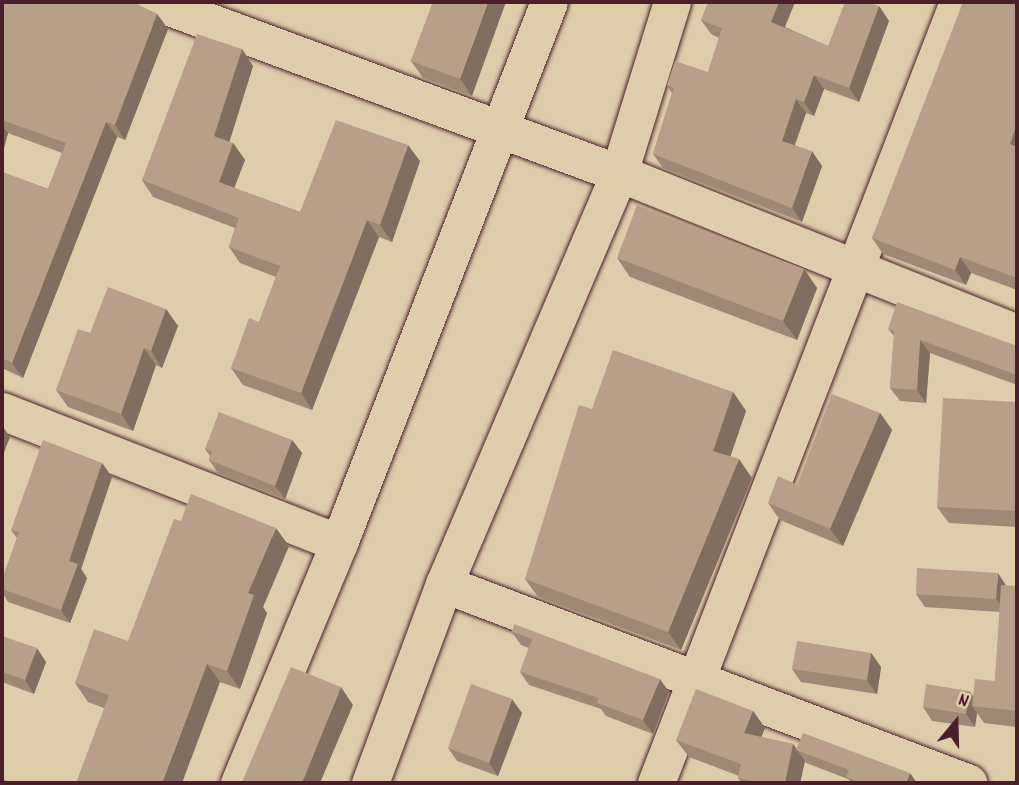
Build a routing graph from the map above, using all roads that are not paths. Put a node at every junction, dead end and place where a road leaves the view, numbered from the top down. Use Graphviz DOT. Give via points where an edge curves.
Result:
graph roads {
  1 [pos="156,2"];
  2 [pos="550,2"];
  3 [pos="672,2"];
  4 [pos="958,2"];
  5 [pos="498,127"];
  6 [pos="620,173"];
  7 [pos="857,272"];
  8 [pos="1017,333"];
  9 [pos="2,411"];
  10 [pos="339,543"];
  11 [pos="444,584"];
  12 [pos="696,679"];
  13 [pos="239,783"];
  14 [pos="370,783"];
  15 [pos="656,783"];
  16 [pos="970,783"];
  1 -- 5 [label="street"];
  2 -- 5 [label="street"];
  3 -- 6 [label="street"];
  4 -- 7 [label="street"];
  5 -- 6 [label="street"];
  5 -- 10 [label="street"];
  6 -- 7 [label="street"];
  6 -- 11 [label="street"];
  7 -- 8 [label="street"];
  7 -- 12 [label="street"];
  9 -- 10 [label="street"];
  10 -- 13 [label="street"];
  11 -- 12 [label="street"];
  11 -- 14 [label="street"];
  12 -- 15 [label="street"];
  12 -- 16 [label="street"];
}
